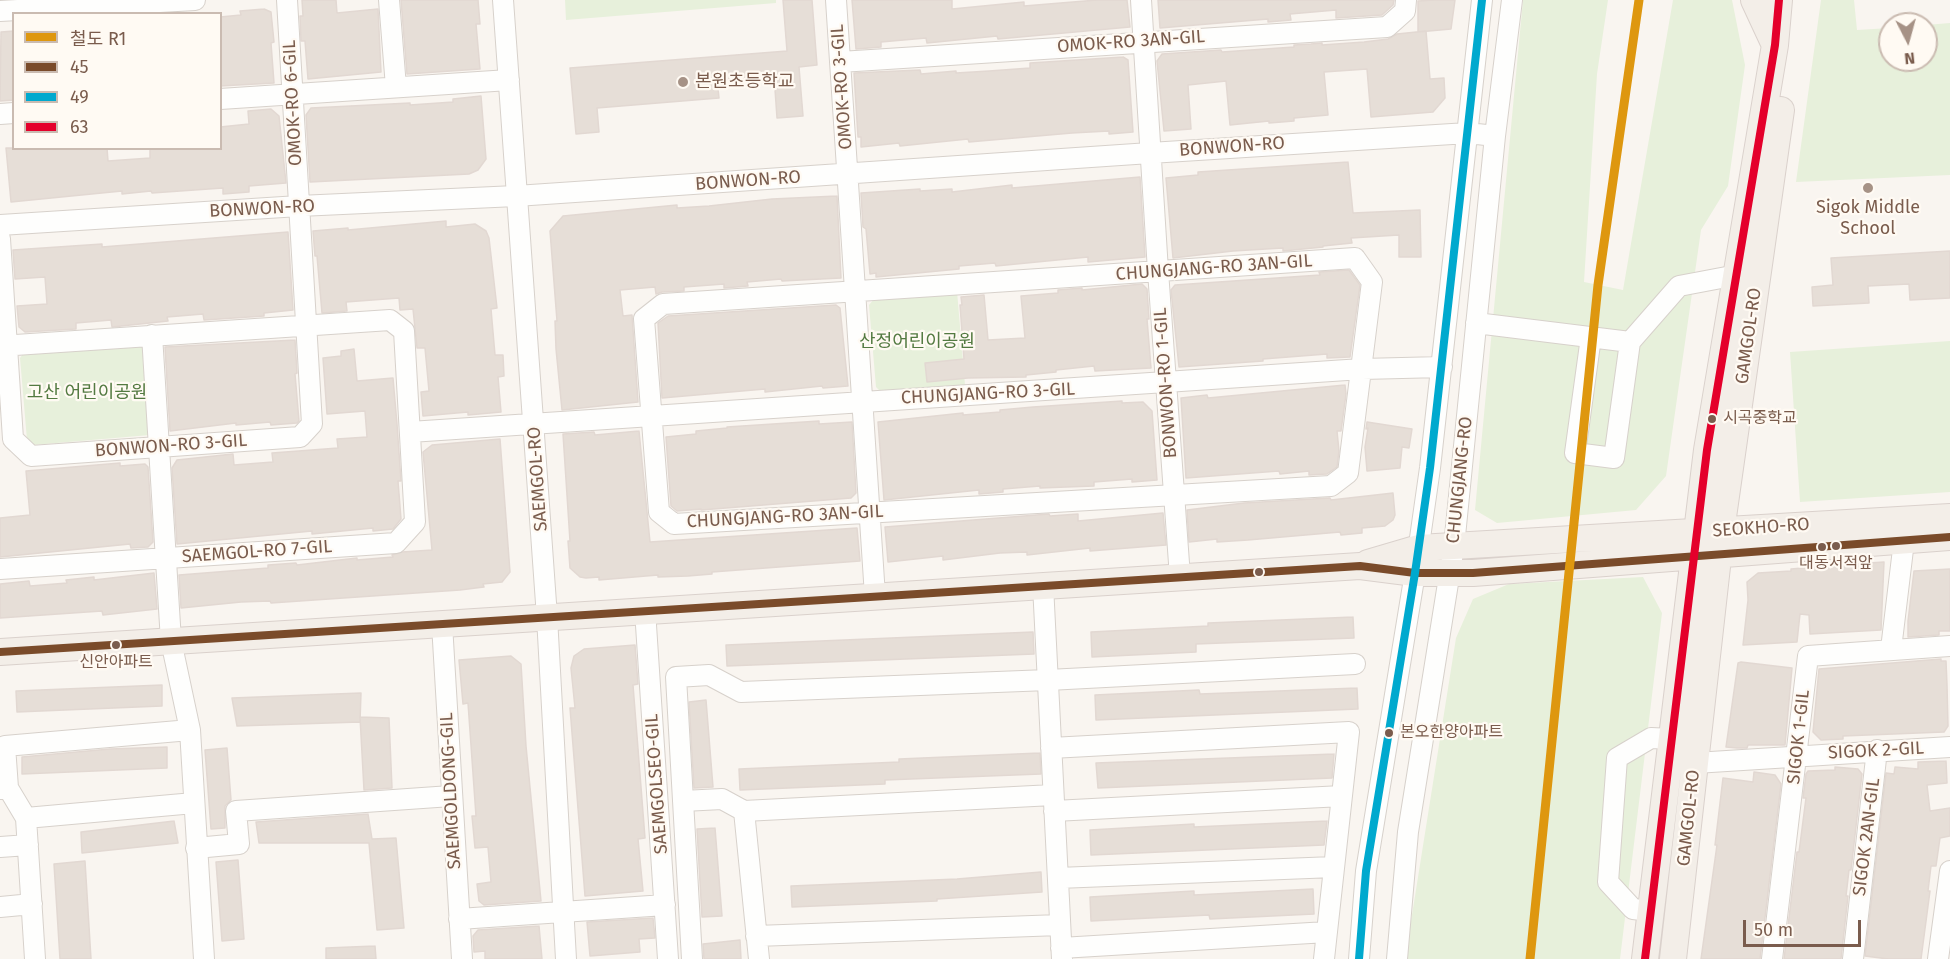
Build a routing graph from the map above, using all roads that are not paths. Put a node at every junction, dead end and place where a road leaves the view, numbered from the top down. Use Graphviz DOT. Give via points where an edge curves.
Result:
graph roads {
  1 [pos="195,0"];
  2 [pos="287,0"];
  3 [pos="389,0"];
  4 [pos="503,0"];
  5 [pos="836,0"];
  6 [pos="1141,0"];
  7 [pos="1406,0"];
  8 [pos="1482,0"];
  9 [pos="1512,0"];
  10 [pos="1754,0"];
  11 [pos="1779,0"];
  12 [pos="1795,0"];
  13 [pos="79,7"];
  14 [pos="0,11"];
  15 [pos="1144,41"];
  16 [pos="1775,45"];
  17 [pos="840,62"];
  18 [pos="509,80"];
  19 [pos="396,87"];
  20 [pos="292,94"];
  21 [pos="222,99"];
  22 [pos="1468,133"];
  23 [pos="1495,136"];
  24 [pos="1150,153"];
  25 [pos="848,174"];
  26 [pos="516,196"];
  27 [pos="299,206"];
  28 [pos="0,225"];
  29 [pos="0,239"];
  30 [pos="1158,271"];
  31 [pos="1737,275"];
  32 [pos="855,291"];
  33 [pos="1476,323"];
  34 [pos="306,325"];
  35 [pos="152,334"];
  36 [pos="1590,337"];
  37 [pos="1630,342"];
  38 [pos="4,346"];
  39 [pos="1442,367"];
  40 [pos="1362,369"];
  41 [pos="1166,383"];
  42 [pos="863,401"];
  43 [pos="652,417"];
  44 [pos="534,424"];
  45 [pos="410,432"];
  46 [pos="158,448"];
  47 [pos="1174,495"];
  48 [pos="871,512"];
  49 [pos="1950,517"];
  50 [pos="1950,537"];
  51 [pos="1904,541"];
  52 [pos="1708,543"];
  53 [pos="1466,545"];
  54 [pos="1662,547"];
  55 [pos="165,558"];
  56 [pos="1417,560"];
  57 [pos="0,570"];
  58 [pos="1461,573"];
  59 [pos="1180,577"];
  60 [pos="1043,585"];
  61 [pos="875,596"];
  62 [pos="645,610"];
  63 [pos="547,617"];
  64 [pos="442,624"];
  65 [pos="171,641"];
  66 [pos="1950,646"];
  67 [pos="1891,649"];
  68 [pos="0,652"];
  69 [pos="1355,664"];
  70 [pos="1048,680"];
  71 [pos="190,730"];
  72 [pos="1672,739"];
  73 [pos="1950,747"];
  74 [pos="1051,748"];
  75 [pos="1877,750"];
  76 [pos="1797,756"];
  77 [pos="1695,763"];
  78 [pos="4,789"];
  79 [pos="451,796"];
  80 [pos="1342,796"];
  81 [pos="683,801"];
  82 [pos="194,803"];
  83 [pos="1054,803"];
  84 [pos="744,811"];
  85 [pos="26,818"];
  86 [pos="28,845"];
  87 [pos="0,847"];
  88 [pos="196,848"];
  89 [pos="1334,867"];
  90 [pos="1950,871"];
  91 [pos="1058,878"];
  92 [pos="32,904"];
  93 [pos="665,905"];
  94 [pos="0,907"];
  95 [pos="563,911"];
  96 [pos="1651,911"];
  97 [pos="459,920"];
  98 [pos="1060,925"];
  99 [pos="1327,932"];
  100 [pos="756,936"];
  101 [pos="1061,953"];
  102 [pos="35,959"];
  103 [pos="204,959"];
  104 [pos="462,959"];
  105 [pos="566,959"];
  106 [pos="668,959"];
  107 [pos="692,959"];
  108 [pos="759,959"];
  109 [pos="1324,959"];
  110 [pos="1359,959"];
  111 [pos="1397,959"];
  112 [pos="1645,959"];
  113 [pos="1673,959"];
  114 [pos="1772,959"];
  115 [pos="1853,959"];
  116 [pos="1938,959"];
  1 -- 13 [label="street"];
  2 -- 20 [label="street, OMOK-RO 6-GIL"];
  3 -- 19 [label="street"];
  4 -- 18 [label="street, SAEMGOL-RO"];
  5 -- 17 [label="street, OMOK-RO 3-GIL"];
  6 -- 15 [label="street, BONWON-RO 1-GIL"];
  7 -- 15 [label="street, OMOK-RO 3AN-GIL" via="1405,11 1387,27"];
  8 -- 22 [label="street, CHUNGJANG-RO"];
  9 -- 23 [label="street, CHUNGJANG-RO"];
  10 -- 16 [label="main road"];
  11 -- 16 [label="main road, GAMGOL-RO"];
  12 -- 52 [label="main road, GAMGOL-RO" via="1774,166"];
  13 -- 14 [label="street"];
  15 -- 17 [label="street, OMOK-RO 3AN-GIL"];
  15 -- 24 [label="street, BONWON-RO 1-GIL"];
  16 -- 31 [label="main road, GAMGOL-RO"];
  17 -- 25 [label="street, OMOK-RO 3-GIL"];
  18 -- 19 [label="street"];
  18 -- 26 [label="street, SAEMGOL-RO"];
  19 -- 20 [label="street"];
  20 -- 21 [label="street"];
  20 -- 27 [label="street, OMOK-RO 6-GIL"];
  22 -- 23 [label="street, BONWON-RO"];
  22 -- 24 [label="street, BONWON-RO"];
  22 -- 39 [label="street, CHUNGJANG-RO"];
  23 -- 33 [label="street, CHUNGJANG-RO"];
  24 -- 25 [label="street, BONWON-RO"];
  24 -- 30 [label="street, BONWON-RO 1-GIL"];
  25 -- 26 [label="street, BONWON-RO"];
  25 -- 32 [label="street, OMOK-RO 3-GIL"];
  26 -- 27 [label="street, BONWON-RO"];
  26 -- 44 [label="street, SAEMGOL-RO"];
  27 -- 28 [label="street, BONWON-RO"];
  27 -- 34 [label="street, BONWON-RO 3-GIL"];
  29 -- 38 [label="street, BONWON-RO 3-GIL"];
  30 -- 32 [label="street, CHUNGJANG-RO 3AN-GIL"];
  30 -- 40 [label="street, CHUNGJANG-RO 3AN-GIL" via="1355,258 1372,282"];
  30 -- 41 [label="street, BONWON-RO 1-GIL"];
  31 -- 37 [label="street" via="1679,286"];
  31 -- 52 [label="main road, GAMGOL-RO" via="1707,450"];
  32 -- 42 [label="street, OMOK-RO 3-GIL"];
  32 -- 43 [label="street, CHUNGJANG-RO 3AN-GIL" via="663,303 645,319"];
  33 -- 36 [label="street"];
  33 -- 53 [label="street, CHUNGJANG-RO"];
  34 -- 35 [label="street, SAEMGOL-RO 7-GIL"];
  34 -- 45 [label="street, SAEMGOL-RO 7-GIL" via="390,320 404,331"];
  34 -- 46 [label="street, BONWON-RO 3-GIL" via="312,424 300,437"];
  35 -- 38 [label="street, SAEMGOL-RO 7-GIL"];
  35 -- 46 [label="street"];
  36 -- 37 [label="street"];
  36 -- 37 [label="street" via="1575,453 1605,457 1614,458"];
  38 -- 46 [label="street, BONWON-RO 3-GIL" via="14,439 31,456"];
  39 -- 40 [label="street, CHUNGJANG-RO 3-GIL"];
  39 -- 56 [label="street, CHUNGJANG-RO"];
  40 -- 41 [label="street, CHUNGJANG-RO 3-GIL"];
  40 -- 47 [label="street, CHUNGJANG-RO 3AN-GIL" via="1348,473 1331,486"];
  41 -- 42 [label="street, CHUNGJANG-RO 3-GIL"];
  41 -- 47 [label="street, BONWON-RO 1-GIL"];
  42 -- 43 [label="street, CHUNGJANG-RO 3-GIL"];
  42 -- 48 [label="street, OMOK-RO 3-GIL"];
  43 -- 44 [label="street, CHUNGJANG-RO 3-GIL"];
  43 -- 48 [label="street, CHUNGJANG-RO 3AN-GIL" via="659,512 675,524"];
  44 -- 45 [label="street"];
  44 -- 63 [label="street, SAEMGOL-RO"];
  45 -- 55 [label="street, SAEMGOL-RO 7-GIL" via="415,522 396,543"];
  46 -- 55 [label="street"];
  47 -- 48 [label="street, CHUNGJANG-RO 3AN-GIL"];
  47 -- 59 [label="street, BONWON-RO 1-GIL"];
  48 -- 61 [label="street, OMOK-RO 3-GIL"];
  49 -- 52 [label="main road, SEOKHO-RO"];
  50 -- 51 [label="main road, SEOKHO-RO"];
  51 -- 52 [label="main road, SEOKHO-RO"];
  51 -- 67 [label="street"];
  52 -- 54 [label="main road, SEOKHO-RO"];
  52 -- 72 [label="main road, GAMGOL-RO"];
  52 -- 77 [label="main road, GAMGOL-RO"];
  53 -- 54 [label="main road, SEOKHO-RO"];
  53 -- 56 [label="main road, SEOKHO-RO"];
  53 -- 58 [label="street, CHUNGJANG-RO"];
  54 -- 58 [label="main road, SEOKHO-RO"];
  55 -- 57 [label="street, SAEMGOL-RO 7-GIL"];
  55 -- 65 [label="street"];
  56 -- 58 [label="main road, SEOKHO-RO"];
  56 -- 59 [label="main road, SEOKHO-RO"];
  56 -- 110 [label="street, CHUNGJANG-RO" via="1366,871"];
  58 -- 111 [label="street, CHUNGJANG-RO" via="1408,832"];
  59 -- 60 [label="main road, SEOKHO-RO"];
  60 -- 61 [label="main road, SEOKHO-RO"];
  60 -- 70 [label="street"];
  61 -- 62 [label="main road, SEOKHO-RO"];
  62 -- 63 [label="main road, SEOKHO-RO"];
  62 -- 93 [label="street, SAEMGOLSEO-GIL"];
  63 -- 64 [label="main road, SEOKHO-RO"];
  63 -- 95 [label="street, SAEMGOL-RO"];
  64 -- 65 [label="main road, SEOKHO-RO"];
  64 -- 79 [label="street, SAEMGOLDONG-GIL"];
  65 -- 68 [label="main road, SEOKHO-RO"];
  65 -- 71 [label="street"];
  66 -- 67 [label="street, SIGOK 1-GIL"];
  67 -- 76 [label="street, SIGOK 1-GIL" via="1808,656"];
  69 -- 70 [label="street"];
  70 -- 74 [label="street"];
  70 -- 81 [label="street" via="741,692 709,675 676,677"];
  71 -- 78 [label="street" via="5,746"];
  71 -- 82 [label="street"];
  72 -- 96 [label="main road, GAMGOL-RO"];
  72 -- 96 [label="street" via="1651,738 1617,759 1608,882 1633,909"];
  73 -- 75 [label="street, SIGOK 2-GIL"];
  74 -- 80 [label="street" via="1349,732"];
  74 -- 83 [label="street"];
  75 -- 76 [label="street, SIGOK 2-GIL"];
  75 -- 115 [label="street, SIGOK 2AN-GIL"];
  76 -- 77 [label="street, SIGOK 2-GIL"];
  76 -- 114 [label="street, SIGOK 1-GIL"];
  77 -- 113 [label="main road, GAMGOL-RO"];
  78 -- 85 [label="street"];
  79 -- 88 [label="street" via="236,811 238,844"];
  79 -- 97 [label="street, SAEMGOLDONG-GIL"];
  80 -- 83 [label="street"];
  80 -- 89 [label="street"];
  81 -- 84 [label="street" via="722,799"];
  81 -- 107 [label="street"];
  82 -- 85 [label="street"];
  82 -- 88 [label="street"];
  83 -- 84 [label="street"];
  83 -- 91 [label="street"];
  84 -- 100 [label="street"];
  85 -- 86 [label="street"];
  86 -- 87 [label="street"];
  86 -- 92 [label="street"];
  88 -- 103 [label="street"];
  89 -- 91 [label="street"];
  89 -- 99 [label="street"];
  90 -- 116 [label="street"];
  91 -- 98 [label="street"];
  92 -- 94 [label="street"];
  92 -- 102 [label="street"];
  93 -- 95 [label="street"];
  93 -- 106 [label="street, SAEMGOLSEO-GIL"];
  95 -- 97 [label="street"];
  95 -- 105 [label="street, SAEMGOL-RO"];
  96 -- 112 [label="main road, GAMGOL-RO"];
  97 -- 104 [label="street, SAEMGOLDONG-GIL"];
  98 -- 100 [label="street"];
  98 -- 101 [label="street"];
  99 -- 101 [label="street"];
  99 -- 109 [label="street"];
  100 -- 108 [label="street"];
}
